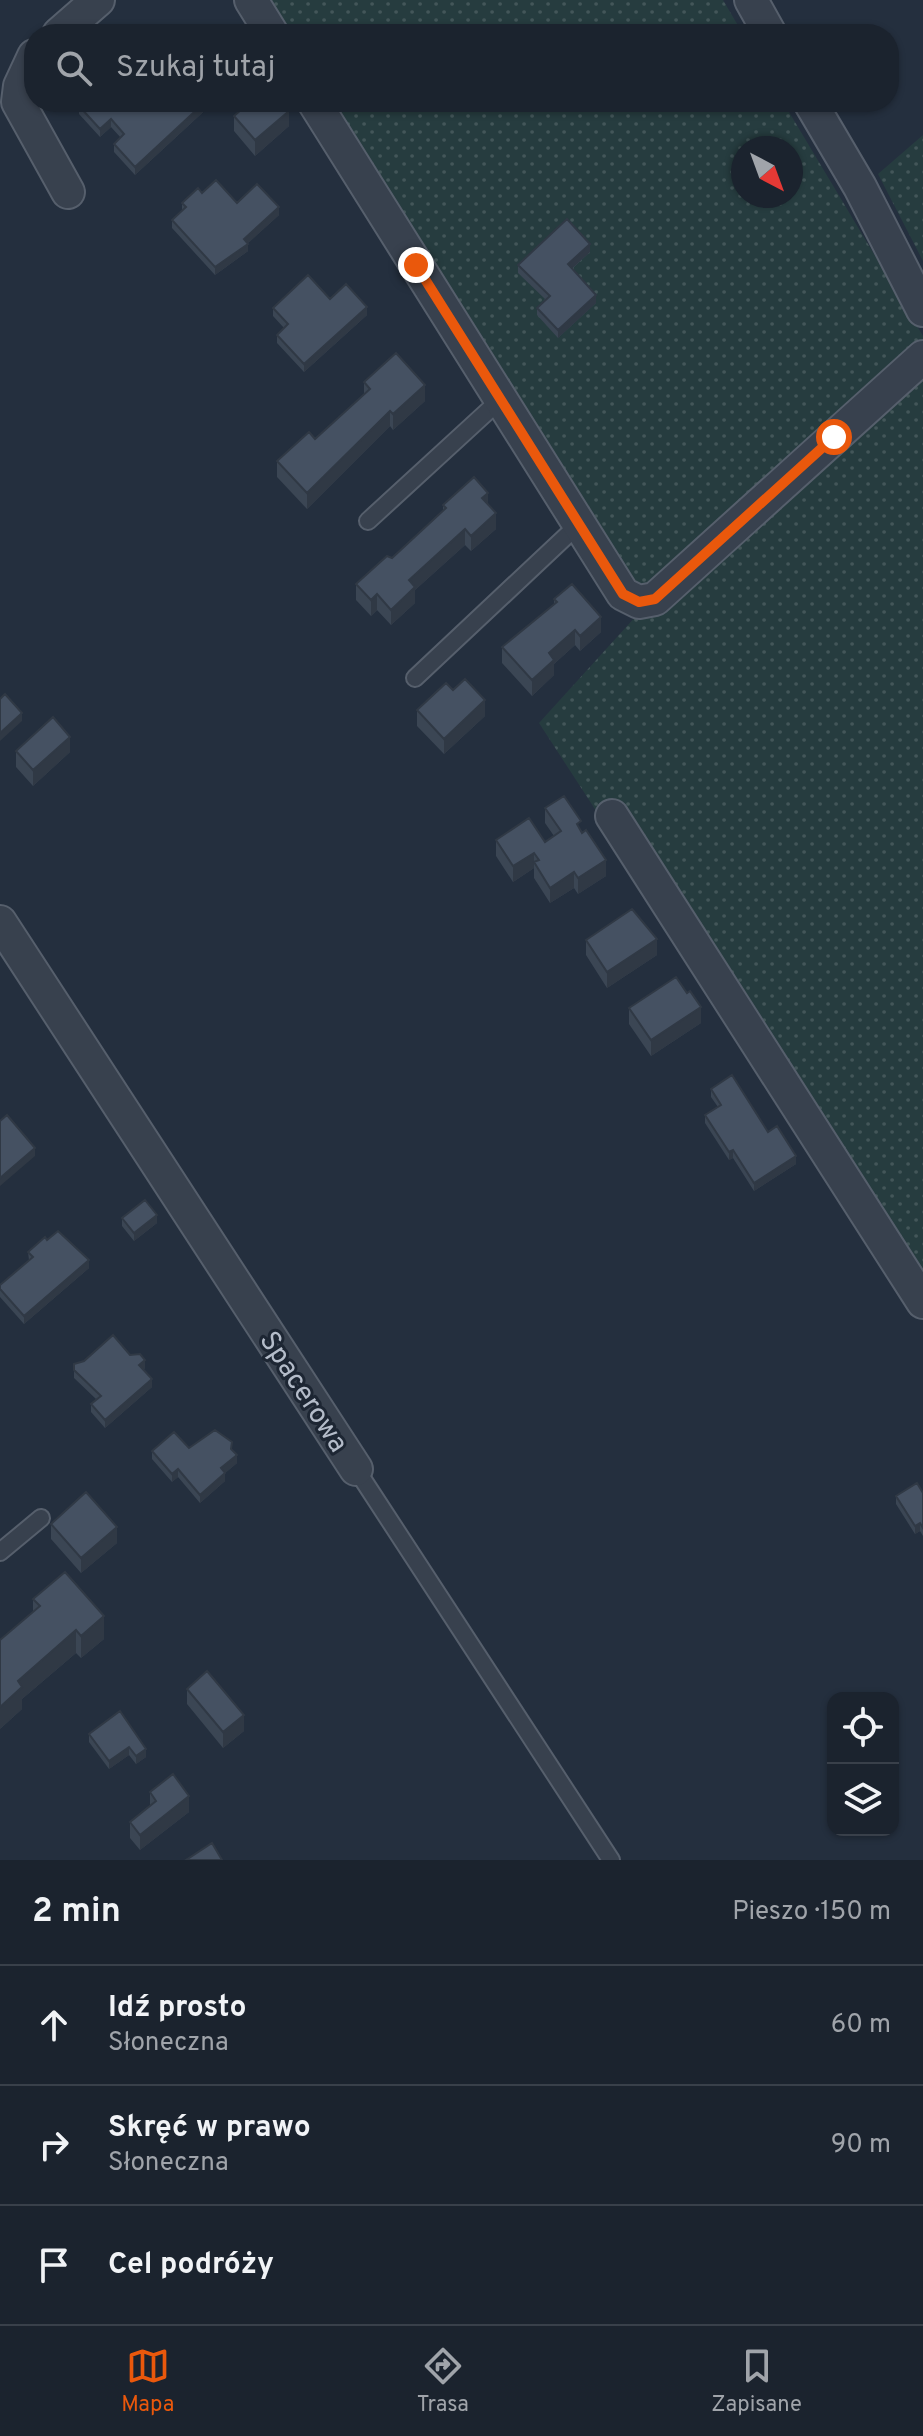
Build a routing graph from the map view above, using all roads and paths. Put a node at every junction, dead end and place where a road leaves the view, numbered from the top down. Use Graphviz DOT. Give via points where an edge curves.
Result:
graph roads {
  1 [pos="98,0"];
  2 [pos="251,0"];
  3 [pos="751,0"];
  4 [pos="70,24"];
  5 [pos="266,24"];
  6 [pos="764,24"];
  7 [pos="24,77"];
  8 [pos="320,112"];
  9 [pos="816,112"];
  10 [pos="68,192"];
  11 [pos="923,310"];
  12 [pos="923,357"];
  13 [pos="501,399"];
  14 [pos="368,521"];
  15 [pos="579,524"];
  16 [pos="415,678"];
  17 [pos="612,816"];
  18 [pos="0,922"];
  19 [pos="923,1302"];
  20 [pos="356,1469"];
  21 [pos="41,1518"];
  22 [pos="0,1552"];
  23 [pos="611,1860"];
  1 -- 4 [label="street"];
  2 -- 5 [label="street"];
  3 -- 6 [label="street"];
  7 -- 10 [label="street" via="18,102"];
  8 -- 13 [label="street"];
  9 -- 11 [label="street"];
  12 -- 15 [label="street" via="655,599 639,602 623,594"];
  13 -- 14 [label="lane"];
  13 -- 15 [label="street"];
  15 -- 16 [label="lane"];
  17 -- 19 [label="street"];
  18 -- 20 [label="street, Spacerowa"];
  20 -- 23 [label="lane, Spacerowa"];
  21 -- 22 [label="lane"];
}
